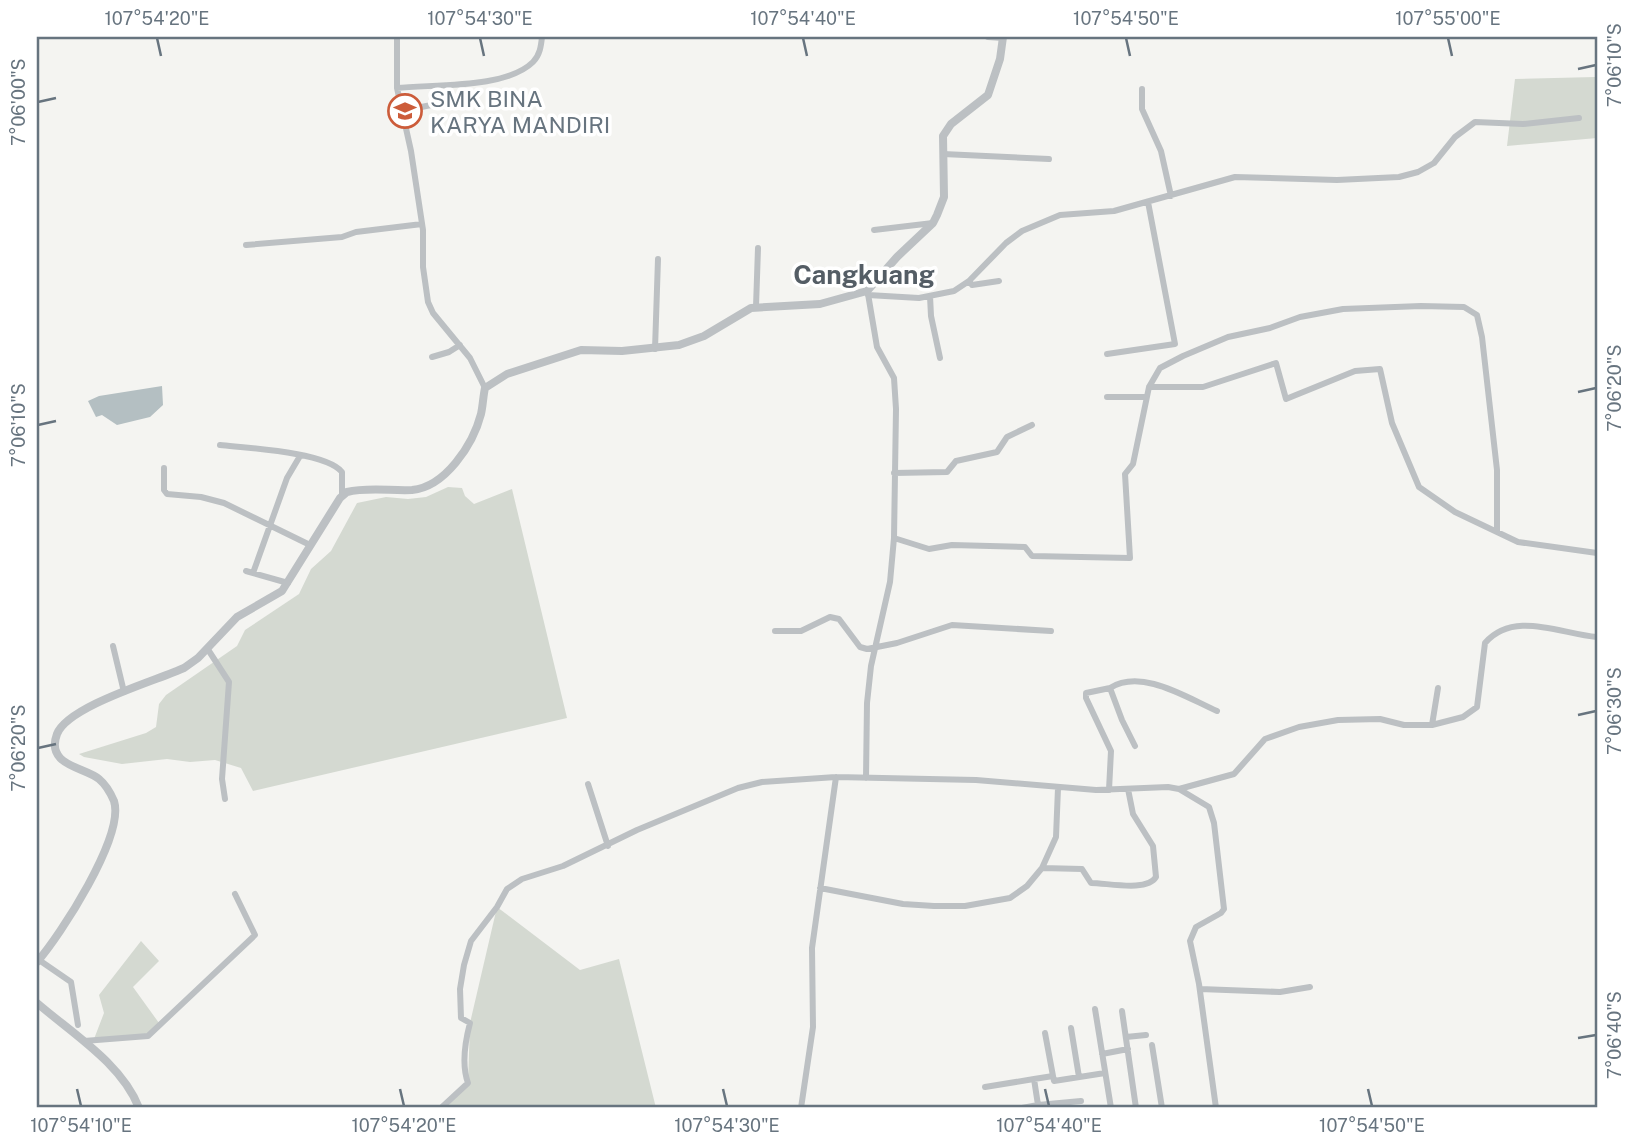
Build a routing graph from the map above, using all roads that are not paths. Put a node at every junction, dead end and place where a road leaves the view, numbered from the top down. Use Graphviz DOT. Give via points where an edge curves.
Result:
graph roads {
  1 [pos="397,37"];
  2 [pos="542,37"];
  3 [pos="988,37"];
  4 [pos="1003,37"];
  5 [pos="397,88"];
  6 [pos="1142,89"];
  7 [pos="470,97"];
  8 [pos="402,111"];
  9 [pos="1579,118"];
  10 [pos="943,154"];
  11 [pos="1049,159"];
  12 [pos="1171,196"];
  13 [pos="1148,202"];
  14 [pos="933,223"];
  15 [pos="422,224"];
  16 [pos="874,230"];
  17 [pos="246,245"];
  18 [pos="758,248"];
  19 [pos="658,259"];
  20 [pos="969,281"];
  21 [pos="999,281"];
  22 [pos="868,293"];
  23 [pos="930,296"];
  24 [pos="756,307"];
  25 [pos="460,345"];
  26 [pos="655,349"];
  27 [pos="1107,354"];
  28 [pos="432,357"];
  29 [pos="940,358"];
  30 [pos="1149,387"];
  31 [pos="485,388"];
  32 [pos="1107,397"];
  33 [pos="1146,397"];
  34 [pos="1032,425"];
  35 [pos="220,445"];
  36 [pos="300,456"];
  37 [pos="164,468"];
  38 [pos="894,473"];
  39 [pos="342,495"];
  40 [pos="270,527"];
  41 [pos="1497,531"];
  42 [pos="894,538"];
  43 [pos="310,545"];
  44 [pos="1597,553"];
  45 [pos="288,583"];
  46 [pos="775,631"];
  47 [pos="1051,631"];
  48 [pos="1597,637"];
  49 [pos="113,646"];
  50 [pos="207,648"];
  51 [pos="877,648"];
  52 [pos="1110,688"];
  53 [pos="1438,688"];
  54 [pos="124,692"];
  55 [pos="1217,711"];
  56 [pos="1432,725"];
  57 [pos="1135,746"];
  58 [pos="836,778"];
  59 [pos="866,778"];
  60 [pos="588,784"];
  61 [pos="1058,788"];
  62 [pos="1128,789"];
  63 [pos="1179,789"];
  64 [pos="1109,790"];
  65 [pos="225,799"];
  66 [pos="608,846"];
  67 [pos="1042,868"];
  68 [pos="820,888"];
  69 [pos="236,894"];
  70 [pos="38,961"];
  71 [pos="1310,987"];
  72 [pos="1200,989"];
  73 [pos="37,1003"];
  74 [pos="1095,1009"];
  75 [pos="1122,1011"];
  76 [pos="78,1024"];
  77 [pos="1071,1028"];
  78 [pos="1045,1033"];
  79 [pos="1146,1035"];
  80 [pos="1126,1037"];
  81 [pos="82,1041"];
  82 [pos="1152,1045"];
  83 [pos="1128,1049"];
  84 [pos="1102,1054"];
  85 [pos="1105,1073"];
  86 [pos="1053,1076"];
  87 [pos="1079,1077"];
  88 [pos="1034,1079"];
  89 [pos="985,1087"];
  90 [pos="1081,1101"];
  91 [pos="1038,1105"];
  92 [pos="139,1108"];
  93 [pos="440,1108"];
  94 [pos="801,1108"];
  95 [pos="1022,1108"];
  96 [pos="1111,1108"];
  97 [pos="1136,1108"];
  98 [pos="1162,1108"];
  99 [pos="1215,1108"];
  1 -- 5 [label="street"];
  2 -- 5 [label="street" via="534,61 503,77"];
  3 -- 4 [label="street"];
  4 -- 10 [label="street" via="988,95 946,130"];
  5 -- 8 [label="street"];
  6 -- 12 [label="street" via="1142,110 1161,151"];
  7 -- 8 [label="street"];
  8 -- 15 [label="street"];
  9 -- 12 [label="street" via="1523,124 1475,122 1455,137 1434,163 1399,177 1235,177"];
  10 -- 11 [label="street"];
  10 -- 14 [label="street" via="944,197"];
  12 -- 13 [label="street"];
  13 -- 20 [label="street" via="1114,211 1060,215 1022,231"];
  13 -- 27 [label="street" via="1175,344"];
  14 -- 16 [label="street"];
  14 -- 22 [label="street"];
  15 -- 17 [label="street"];
  15 -- 25 [label="street" via="429,307"];
  18 -- 24 [label="street"];
  19 -- 26 [label="street"];
  20 -- 21 [label="street" via="972,285"];
  20 -- 23 [label="street" via="954,291"];
  22 -- 23 [label="street" via="918,299"];
  22 -- 24 [label="street" via="820,304"];
  22 -- 38 [label="street" via="878,349 894,378"];
  23 -- 29 [label="street"];
  24 -- 26 [label="street" via="704,336"];
  25 -- 28 [label="street"];
  25 -- 31 [label="street"];
  26 -- 31 [label="street" via="581,350 507,374"];
  30 -- 33 [label="street"];
  30 -- 41 [label="street" via="1203,387 1276,363 1286,399 1355,371 1380,369 1392,423 1419,487 1455,512"];
  30 -- 41 [label="street" via="1160,368 1183,356 1228,337 1300,317 1343,309 1464,307 1477,315 1482,337 1498,490"];
  31 -- 39 [label="street" via="474,434 435,484"];
  32 -- 33 [label="street"];
  33 -- 42 [label="street" via="1133,464 1124,479 1130,558 1032,555 1025,547 929,549"];
  34 -- 38 [label="street" via="1007,437 997,452 956,461 947,472"];
  35 -- 36 [label="street"];
  36 -- 39 [label="street" via="340,469"];
  36 -- 40 [label="street"];
  37 -- 40 [label="street" via="167,494 214,500"];
  38 -- 42 [label="street"];
  39 -- 43 [label="street"];
  40 -- 43 [label="street"];
  40 -- 45 [label="street" via="250,572"];
  41 -- 44 [label="street" via="1518,542"];
  42 -- 51 [label="street"];
  43 -- 45 [label="street"];
  45 -- 50 [label="street" via="236,617"];
  46 -- 51 [label="street" via="801,631 835,617 860,647"];
  47 -- 51 [label="street" via="953,625"];
  48 -- 56 [label="street" via="1519,625 1499,632 1483,650 1477,707 1463,717"];
  49 -- 54 [label="street"];
  50 -- 54 [label="street" via="184,668"];
  50 -- 65 [label="street" via="229,682 222,779"];
  51 -- 59 [label="street" via="867,703"];
  52 -- 55 [label="street" via="1123,681 1140,681"];
  52 -- 57 [label="street"];
  52 -- 64 [label="street" via="1085,695 1111,751"];
  53 -- 56 [label="street"];
  54 -- 70 [label="street" via="86,708 58,732 57,752 69,767 99,778 113,800 116,818 98,867"];
  56 -- 63 [label="street" via="1380,719 1299,727 1265,739 1234,774"];
  58 -- 59 [label="street"];
  58 -- 66 [label="street" via="762,782 738,788"];
  58 -- 68 [label="street"];
  59 -- 61 [label="street" via="976,780"];
  60 -- 66 [label="street"];
  61 -- 64 [label="street"];
  61 -- 67 [label="street" via="1056,837"];
  62 -- 63 [label="street"];
  62 -- 64 [label="street"];
  62 -- 67 [label="street" via="1133,814 1153,846 1155,881 1134,886 1091,883 1082,869"];
  63 -- 72 [label="street" via="1211,810 1224,906 1190,935"];
  66 -- 93 [label="street" via="507,889 471,942 460,989 461,1018 470,1023 465,1044 468,1083"];
  67 -- 68 [label="street" via="1010,898 965,905 904,904"];
  68 -- 94 [label="street" via="812,948 813,1027"];
  69 -- 81 [label="street" via="253,937 148,1036"];
  70 -- 76 [label="street" via="71,982"];
  71 -- 72 [label="street" via="1280,992"];
  72 -- 99 [label="street"];
  73 -- 81 [label="street"];
  74 -- 84 [label="street"];
  75 -- 80 [label="street"];
  77 -- 87 [label="street"];
  78 -- 86 [label="street"];
  79 -- 80 [label="street"];
  80 -- 83 [label="street"];
  81 -- 92 [label="street" via="123,1077"];
  82 -- 98 [label="street"];
  83 -- 84 [label="street"];
  83 -- 97 [label="street"];
  84 -- 85 [label="street"];
  85 -- 87 [label="street"];
  85 -- 96 [label="street"];
  86 -- 87 [label="street" via="1054,1082"];
  86 -- 88 [label="street"];
  88 -- 89 [label="street"];
  88 -- 91 [label="street"];
  90 -- 91 [label="street"];
  91 -- 95 [label="street"];
}
